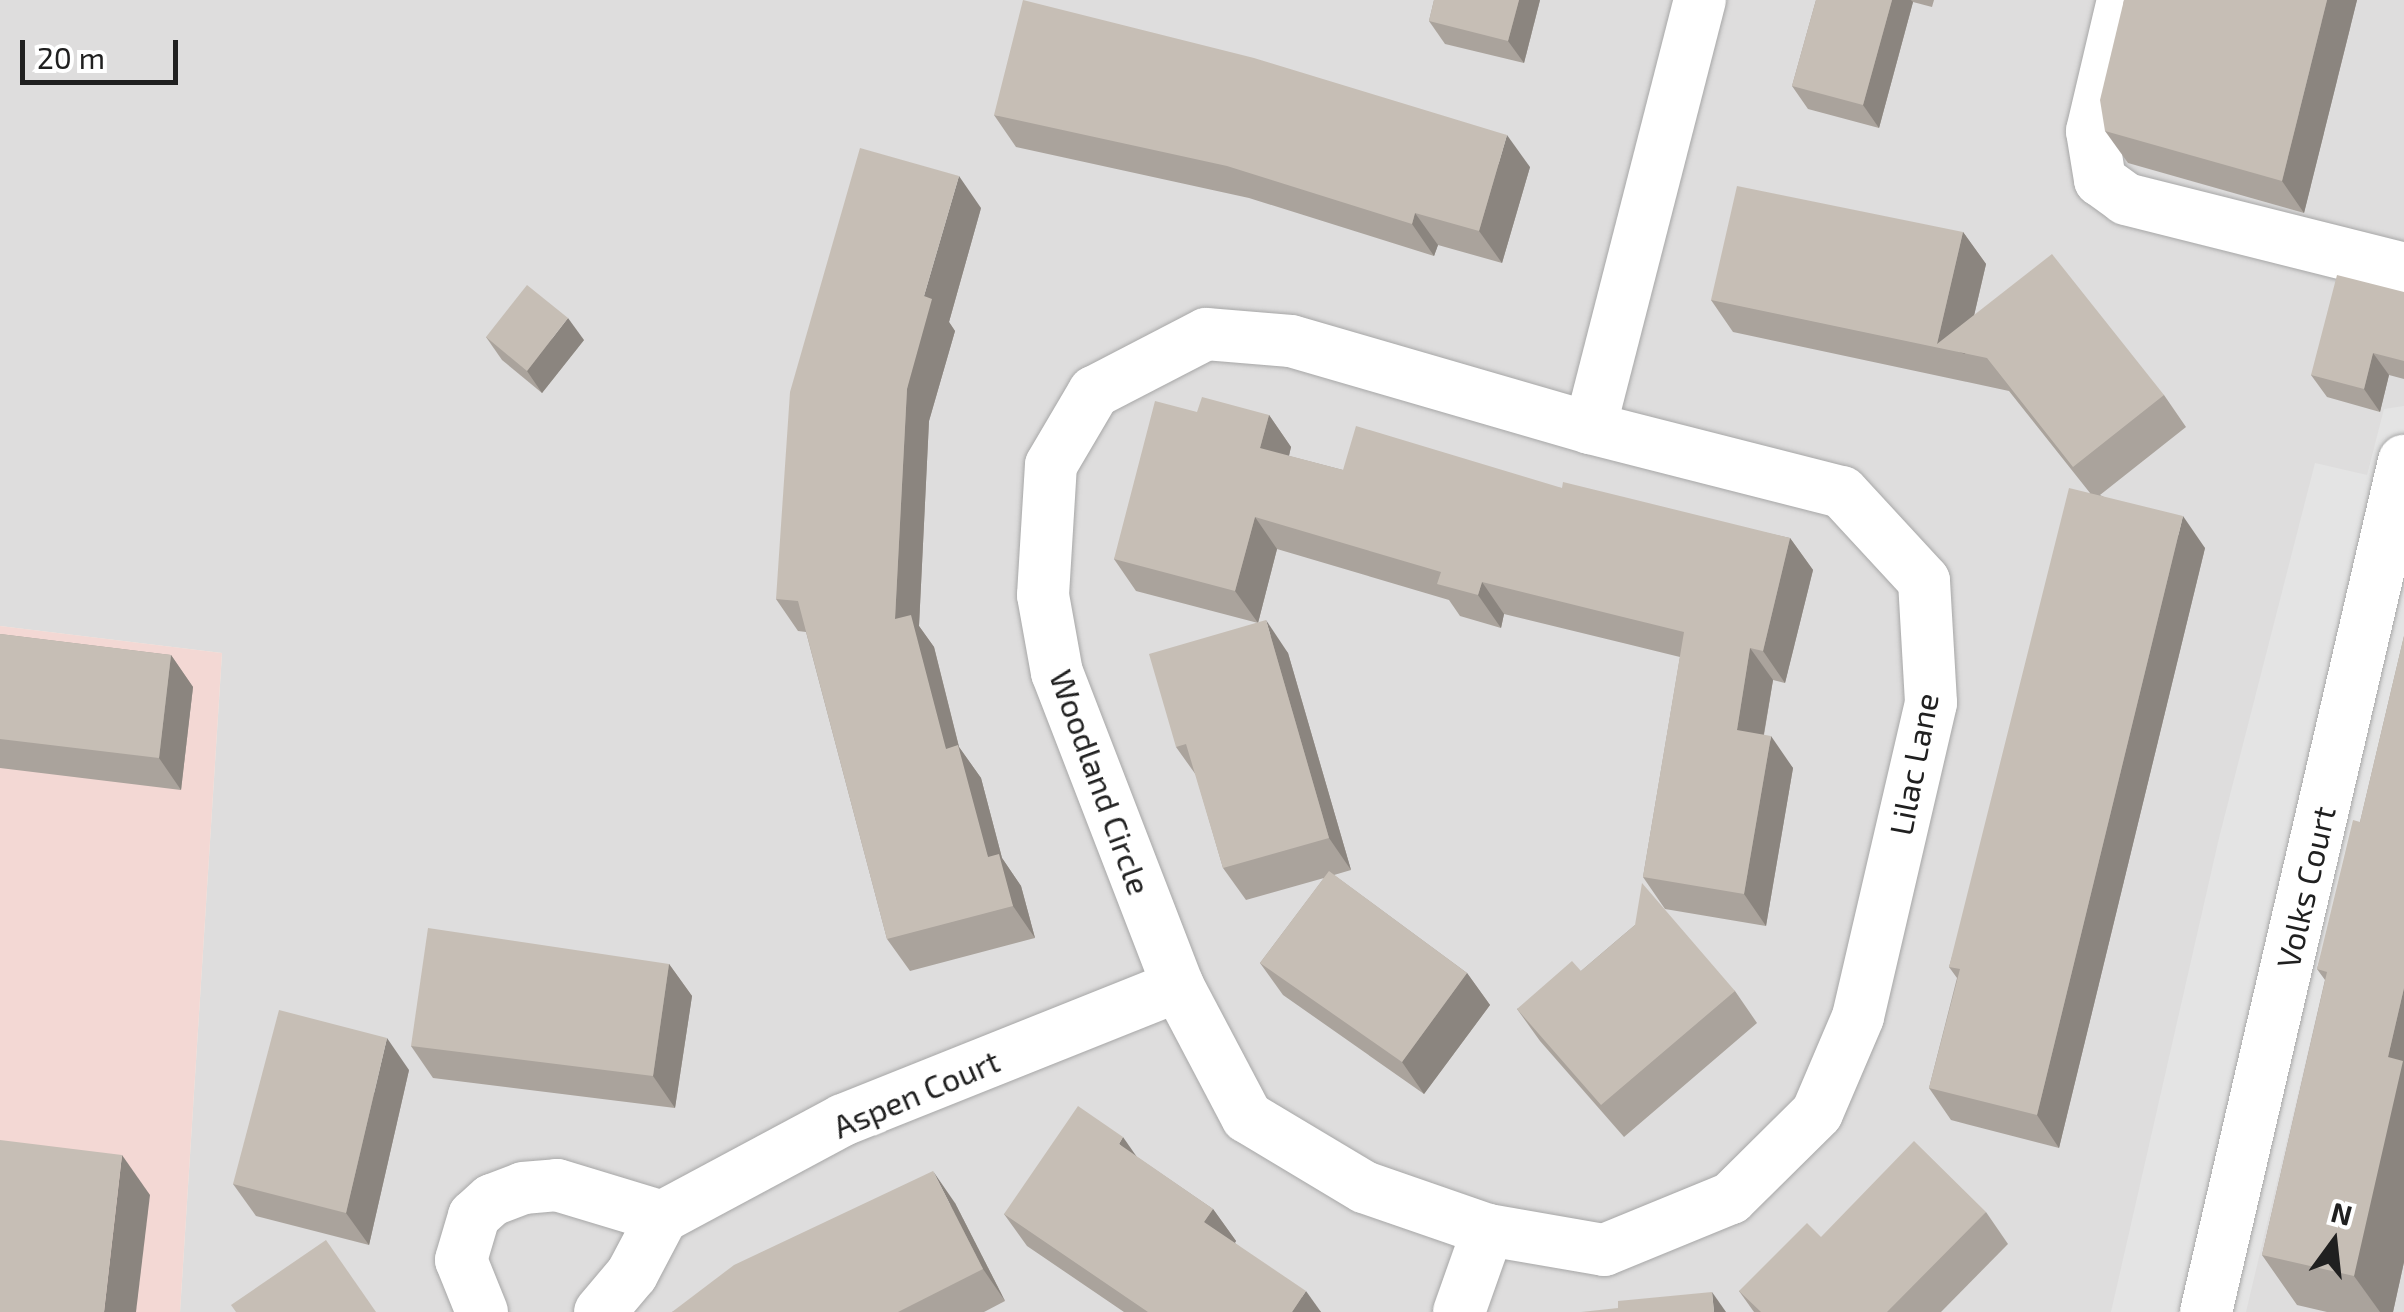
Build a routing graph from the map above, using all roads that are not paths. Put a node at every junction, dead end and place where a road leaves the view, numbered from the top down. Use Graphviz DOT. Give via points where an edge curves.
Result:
graph roads {
  1 [pos="1700,0"];
  2 [pos="2122,0"];
  3 [pos="2404,269"];
  4 [pos="1590,428"];
  5 [pos="2404,461"];
  6 [pos="1178,986"];
  7 [pos="662,1216"];
  8 [pos="1488,1230"];
  9 [pos="482,1312"];
  10 [pos="600,1312"];
  11 [pos="1459,1312"];
  12 [pos="2206,1312"];
  1 -- 4 [label="street"];
  2 -- 3 [label="street" via="2092,130 2100,180 2126,199"];
  4 -- 6 [label="street, Woodland Circle" via="1291,340 1206,334 1094,392 1051,465 1043,595 1057,673"];
  4 -- 8 [label="street, Lilac Lane" via="1842,492 1924,582 1931,703 1858,1017 1818,1114 1732,1198 1604,1250"];
  5 -- 12 [label="street, Volks Court"];
  6 -- 7 [label="street, Aspen Court" via="843,1120"];
  6 -- 8 [label="street, Woodland Circle" via="1246,1117 1364,1186"];
  7 -- 9 [label="street" via="557,1185 492,1200 469,1226 461,1260"];
  7 -- 10 [label="street" via="632,1274"];
  8 -- 11 [label="street"];
}
